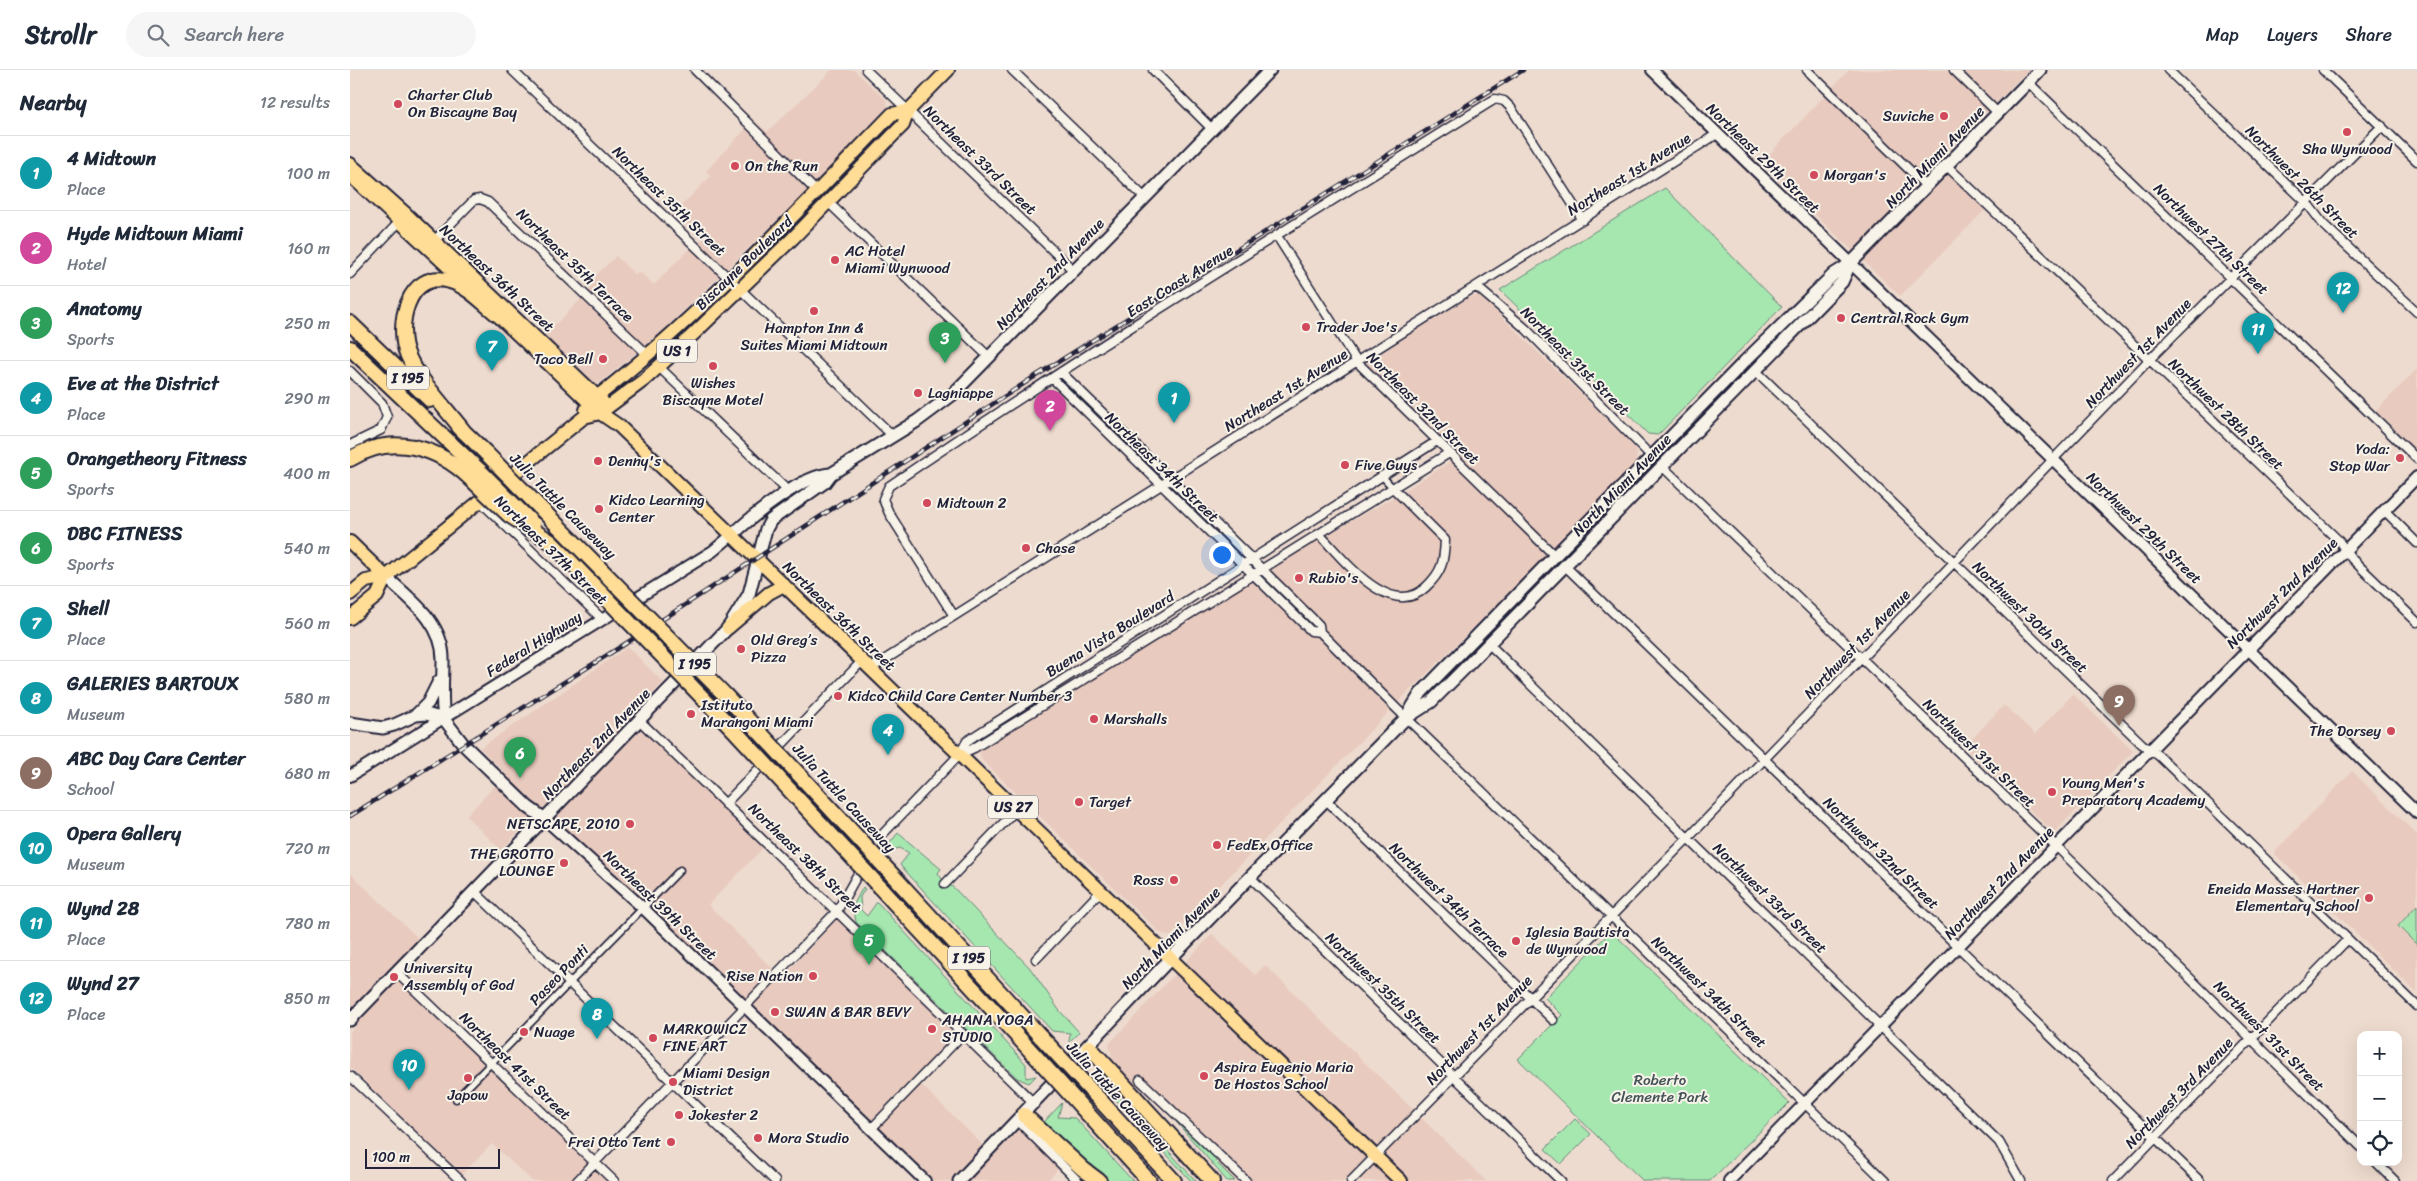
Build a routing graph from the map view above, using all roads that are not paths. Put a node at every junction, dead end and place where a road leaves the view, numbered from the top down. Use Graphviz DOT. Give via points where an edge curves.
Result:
graph roads {
  1 [pos="512,70"];
  2 [pos="695,70"];
  3 [pos="866,70"];
  4 [pos="948,70"];
  5 [pos="1012,70"];
  6 [pos="1153,70"];
  7 [pos="1270,70"];
  8 [pos="1807,70"];
  9 [pos="1954,70"];
  10 [pos="2040,70"];
  11 [pos="2168,70"];
  12 [pos="2322,70"];
  13 [pos="1652,71"];
  14 [pos="2028,82"];
  15 [pos="908,111"];
  16 [pos="1998,113"];
  17 [pos="2382,126"];
  18 [pos="1212,129"];
  19 [pos="1717,134"];
  20 [pos="2417,161"];
  21 [pos="350,164"];
  22 [pos="1947,166"];
  23 [pos="350,175"];
  24 [pos="1927,187"];
  25 [pos="817,192"];
  26 [pos="1145,198"];
  27 [pos="828,202"];
  28 [pos="2307,203"];
  29 [pos="403,218"];
  30 [pos="1583,220"];
  31 [pos="1277,236"];
  32 [pos="434,241"];
  33 [pos="1850,264"];
  34 [pos="1074,271"];
  35 [pos="350,274"];
  36 [pos="2231,277"];
  37 [pos="729,278"];
  38 [pos="1477,286"];
  39 [pos="740,289"];
  40 [pos="2417,312"];
  41 [pos="497,314"];
  42 [pos="350,323"];
  43 [pos="350,348"];
  44 [pos="648,355"];
  45 [pos="990,358"];
  46 [pos="2149,360"];
  47 [pos="1357,362"];
  48 [pos="659,367"];
  49 [pos="1755,370"];
  50 [pos="350,371"];
  51 [pos="1061,372"];
  52 [pos="1052,378"];
  53 [pos="1722,385"];
  54 [pos="593,400"];
  55 [pos="604,410"];
  56 [pos="584,417"];
  57 [pos="465,433"];
  58 [pos="893,436"];
  59 [pos="1437,441"];
  60 [pos="350,445"];
  61 [pos="1449,453"];
  62 [pos="1652,457"];
  63 [pos="350,459"];
  64 [pos="2417,459"];
  65 [pos="2054,461"];
  66 [pos="1662,466"];
  67 [pos="831,474"];
  68 [pos="476,475"];
  69 [pos="1381,475"];
  70 [pos="2417,476"];
  71 [pos="1170,479"];
  72 [pos="1161,485"];
  73 [pos="1394,488"];
  74 [pos="789,492"];
  75 [pos="480,500"];
  76 [pos="2384,510"];
  77 [pos="1319,534"];
  78 [pos="732,535"];
  79 [pos="350,542"];
  80 [pos="2417,543"];
  81 [pos="1580,550"];
  82 [pos="2346,550"];
  83 [pos="1555,556"];
  84 [pos="758,560"];
  85 [pos="1253,560"];
  86 [pos="1954,563"];
  87 [pos="1243,566"];
  88 [pos="1565,566"];
  89 [pos="1262,569"];
  90 [pos="1253,575"];
  91 [pos="386,577"];
  92 [pos="784,585"];
  93 [pos="350,594"];
  94 [pos="954,616"];
  95 [pos="350,618"];
  96 [pos="602,619"];
  97 [pos="2417,622"];
  98 [pos="728,628"];
  99 [pos="1320,632"];
  100 [pos="1489,644"];
  101 [pos="2247,650"];
  102 [pos="1860,659"];
  103 [pos="866,665"];
  104 [pos="1464,669"];
  105 [pos="443,672"];
  106 [pos="416,715"];
  107 [pos="1406,718"];
  108 [pos="444,719"];
  109 [pos="639,720"];
  110 [pos="350,723"];
  111 [pos="2150,749"];
  112 [pos="959,755"];
  113 [pos="1764,759"];
  114 [pos="350,776"];
  115 [pos="1326,800"];
  116 [pos="725,804"];
  117 [pos="1016,810"];
  118 [pos="2417,813"];
  119 [pos="544,819"];
  120 [pos="1688,838"];
  121 [pos="2056,846"];
  122 [pos="680,870"];
  123 [pos="1250,877"];
  124 [pos="945,884"];
  125 [pos="474,892"];
  126 [pos="1101,892"];
  127 [pos="642,907"];
  128 [pos="837,912"];
  129 [pos="1611,916"];
  130 [pos="2348,938"];
  131 [pos="1958,947"];
  132 [pos="1171,958"];
  133 [pos="1036,959"];
  134 [pos="396,972"];
  135 [pos="570,983"];
  136 [pos="1530,997"];
  137 [pos="2417,1006"];
  138 [pos="745,1008"];
  139 [pos="350,1020"];
  140 [pos="1553,1020"];
  141 [pos="1882,1025"];
  142 [pos="963,1034"];
  143 [pos="2252,1038"];
  144 [pos="1089,1047"];
  145 [pos="491,1063"];
  146 [pos="350,1076"];
  147 [pos="1453,1076"];
  148 [pos="1140,1080"];
  149 [pos="673,1082"];
  150 [pos="456,1099"];
  151 [pos="1034,1104"];
  152 [pos="1805,1104"];
  153 [pos="1021,1118"];
  154 [pos="871,1129"];
  155 [pos="2156,1137"];
  156 [pos="2357,1143"];
  157 [pos="1376,1156"];
  158 [pos="594,1161"];
  159 [pos="2380,1166"];
  160 [pos="460,1181"];
  161 [pos="577,1181"];
  162 [pos="614,1181"];
  163 [pos="775,1181"];
  164 [pos="925,1181"];
  165 [pos="959,1181"];
  166 [pos="1078,1181"];
  167 [pos="1099,1181"];
  168 [pos="1149,1181"];
  169 [pos="1174,1181"];
  170 [pos="1212,1181"];
  171 [pos="1246,1181"];
  172 [pos="1351,1181"];
  173 [pos="1401,1181"];
  174 [pos="1561,1181"];
  175 [pos="1729,1181"];
  176 [pos="1885,1181"];
  177 [pos="2021,1181"];
  178 [pos="2113,1181"];
  179 [pos="2200,1181"];
  180 [pos="2395,1181"];
  1 -- 37 [label="street, Northeast 35th Street"];
  2 -- 25 [label="street"];
  3 -- 15 [label="street, Northeast 33rd Street"];
  4 -- 15 [label="main road, Biscayne Boulevard / US 1"];
  5 -- 26 [label="street"];
  6 -- 18 [label="street"];
  7 -- 18 [label="main road, Northeast 2nd Avenue"];
  8 -- 24 [label="street"];
  9 -- 16 [label="street"];
  10 -- 14 [label="main road, North Miami Avenue"];
  11 -- 28 [label="street, Northwest 26th Street"];
  12 -- 17 [label="street"];
  13 -- 19 [label="street, Northeast 29th Street"];
  14 -- 16 [label="main road, North Miami Avenue"];
  14 -- 36 [label="street, Northwest 27th Street"];
  15 -- 25 [label="main road, Biscayne Boulevard / US 1" via="892,114"];
  15 -- 27 [label="main road, Biscayne Boulevard / US 1" via="903,125"];
  15 -- 34 [label="street, Northeast 33rd Street"];
  16 -- 22 [label="main road, North Miami Avenue"];
  17 -- 20 [label="street"];
  17 -- 28 [label="street, Northwest 1st Avenue"];
  18 -- 26 [label="main road, Northeast 2nd Avenue"];
  19 -- 30 [label="street, Northeast 1st Avenue"];
  19 -- 33 [label="street, Northeast 29th Street"];
  21 -- 29 [label="main road, Northeast 36th Street"];
  22 -- 24 [label="main road, North Miami Avenue"];
  22 -- 46 [label="street, Northwest 28th Street"];
  23 -- 29 [label="main road, Northeast 36th Street"];
  24 -- 33 [label="main road, North Miami Avenue"];
  25 -- 37 [label="main road, Biscayne Boulevard / US 1"];
  26 -- 34 [label="main road, Northeast 2nd Avenue"];
  27 -- 39 [label="main road, Biscayne Boulevard / US 1"];
  27 -- 45 [label="street"];
  28 -- 36 [label="street, Northwest 1st Avenue"];
  28 -- 40 [label="street, Northwest 26th Street" via="2323,224"];
  29 -- 32 [label="main road, Northeast 36th Street"];
  29 -- 35 [label="street"];
  29 -- 41 [label="main road, Northeast 36th Street"];
  30 -- 31 [label="street, East Coast Avenue" via="1511,108 1504,101 1495,99"];
  30 -- 38 [label="street, Northeast 1st Avenue"];
  31 -- 47 [label="street, Northeast 32nd Street"];
  31 -- 51 [label="street, East Coast Avenue"];
  32 -- 44 [label="street, Northeast 35th Terrace" via="471,203 480,199 496,208"];
  32 -- 54 [label="main road, Northeast 36th Street"];
  33 -- 49 [label="main road, North Miami Avenue" via="1842,282"];
  33 -- 53 [label="main road, North Miami Avenue" via="1834,274"];
  33 -- 65 [label="street, Northwest 29th Street"];
  34 -- 45 [label="main road, Northeast 2nd Avenue"];
  36 -- 46 [label="street, Northwest 1st Avenue"];
  36 -- 64 [label="street, Northwest 27th Street"];
  37 -- 39 [label="street, Northeast 35th Street"];
  37 -- 44 [label="main road, Biscayne Boulevard / US 1"];
  38 -- 47 [label="street, Northeast 1st Avenue"];
  38 -- 62 [label="street, Northeast 31st Street" via="1526,329"];
  39 -- 48 [label="main road, Biscayne Boulevard / US 1"];
  39 -- 58 [label="street, Northeast 35th Street"];
  41 -- 54 [label="main road, Northeast 36th Street"];
  41 -- 57 [label="highway" via="459,285 441,280 418,288 405,311 402,330 408,356"];
  42 -- 57 [label="highway, Julia Tuttle Causeway / I 195"];
  43 -- 68 [label="highway, I 195"];
  44 -- 54 [label="main road, Biscayne Boulevard / US 1"];
  45 -- 58 [label="main road, Northeast 2nd Avenue" via="944,402"];
  46 -- 65 [label="street, Northwest 1st Avenue"];
  46 -- 82 [label="street, Northwest 28th Street"];
  47 -- 59 [label="street, Northeast 32nd Street"];
  47 -- 71 [label="street, Northeast 1st Avenue"];
  48 -- 55 [label="main road, Biscayne Boulevard / US 1"];
  48 -- 74 [label="street"];
  49 -- 66 [label="main road, North Miami Avenue"];
  49 -- 86 [label="street, Northwest 30th Street"];
  50 -- 60 [label="street" via="382,403 387,417 381,430"];
  51 -- 52 [label="street, East Coast Avenue"];
  51 -- 71 [label="street, Northeast 34th Street"];
  52 -- 72 [label="street, Northeast 34th Street"];
  52 -- 94 [label="street, East Coast Avenue" via="889,486 885,492 883,499 889,513"];
  53 -- 62 [label="main road, North Miami Avenue"];
  53 -- 66 [label="main road" via="1700,418 1668,450"];
  54 -- 55 [label="main road, Northeast 36th Street"];
  54 -- 56 [label="main road"];
  55 -- 56 [label="main road, Biscayne Boulevard / US 1"];
  55 -- 78 [label="main road, Northeast 36th Street / US 27"];
  56 -- 75 [label="main road, Biscayne Boulevard / US 1"];
  57 -- 169 [label="highway, Julia Tuttle Causeway / I 195, bridge" via="725,695"];
  58 -- 67 [label="main road, Northeast 2nd Avenue"];
  59 -- 61 [label="street, Northeast 32nd Street"];
  59 -- 69 [label="street, Buena Vista Boulevard"];
  61 -- 73 [label="street, Buena Vista Boulevard"];
  61 -- 83 [label="street, Northeast 32nd Street"];
  62 -- 81 [label="main road" via="1646,473 1594,525"];
  62 -- 83 [label="main road, North Miami Avenue"];
  63 -- 68 [label="highway" via="375,446 406,444 427,450"];
  65 -- 86 [label="street, Northwest 1st Avenue"];
  65 -- 101 [label="street, Northwest 29th Street"];
  66 -- 81 [label="main road, North Miami Avenue"];
  66 -- 102 [label="street, Northwest 31st Street"];
  67 -- 74 [label="main road, Northeast 2nd Avenue" via="820,474"];
  67 -- 84 [label="main road, Northeast 2nd Avenue" via="825,482 771,520"];
  68 -- 168 [label="highway, I 195, bridge" via="551,542 726,722"];
  69 -- 73 [label="street"];
  69 -- 85 [label="street, Buena Vista Boulevard"];
  70 -- 76 [label="street, Northwest 2nd Avenue"];
  71 -- 72 [label="street, Northeast 1st Avenue"];
  71 -- 85 [label="street, Northeast 34th Street"];
  72 -- 87 [label="street, Northeast 34th Street"];
  72 -- 94 [label="street, Northeast 1st Avenue"];
  73 -- 77 [label="street, Buena Vista Boulevard"];
  73 -- 77 [label="street" via="1445,540 1444,560 1437,577 1420,594 1405,597 1383,594 1371,587"];
  74 -- 78 [label="main road, Northeast 2nd Avenue" via="765,506"];
  75 -- 91 [label="main road, Biscayne Boulevard / US 1"];
  75 -- 96 [label="street, Northeast 37th Street"];
  76 -- 80 [label="street"];
  76 -- 82 [label="street, Northwest 2nd Avenue"];
  77 -- 89 [label="street, Buena Vista Boulevard"];
  78 -- 84 [label="main road, Northeast 36th Street / US 27"];
  78 -- 96 [label="street, Federal Highway" via="713,551"];
  79 -- 91 [label="main road"];
  81 -- 88 [label="main road, North Miami Avenue"];
  82 -- 97 [label="street, Northwest 28th Street"];
  82 -- 101 [label="street, Northwest 2nd Avenue"];
  83 -- 104 [label="main road" via="1548,572 1476,647"];
  83 -- 107 [label="main road, North Miami Avenue" via="1421,693"];
  84 -- 92 [label="main road, Northeast 36th Street / US 27"];
  84 -- 98 [label="main road, Northeast 2nd Avenue" via="749,594"];
  85 -- 87 [label="street, Buena Vista Boulevard"];
  85 -- 89 [label="street, Northeast 34th Street"];
  86 -- 102 [label="street, Northwest 1st Avenue"];
  86 -- 111 [label="street, Northwest 30th Street"];
  87 -- 90 [label="street, Northeast 34th Street"];
  87 -- 112 [label="street, Buena Vista Boulevard" via="976,734 967,741"];
  88 -- 100 [label="main road, North Miami Avenue"];
  88 -- 113 [label="street, Northwest 32nd Street"];
  89 -- 90 [label="street, Buena Vista Boulevard"];
  89 -- 99 [label="street, Northeast 34th Street" via="1319,625"];
  90 -- 99 [label="street, Northeast 34th Street" via="1311,632"];
  90 -- 112 [label="street, Buena Vista Boulevard"];
  91 -- 93 [label="main road, Biscayne Boulevard / US 1" via="366,581"];
  91 -- 95 [label="main road, Biscayne Boulevard / US 1" via="377,596"];
  91 -- 105 [label="main road" via="436,629 443,653"];
  92 -- 98 [label="main road" via="769,593"];
  92 -- 103 [label="main road, Northeast 36th Street / US 27"];
  94 -- 103 [label="street, Northeast 1st Avenue"];
  96 -- 108 [label="street, Federal Highway"];
  98 -- 109 [label="main road, Northeast 2nd Avenue"];
  99 -- 107 [label="street, Northeast 34th Street"];
  100 -- 104 [label="main road, North Miami Avenue"];
  100 -- 120 [label="street, Northwest 33rd Street"];
  101 -- 111 [label="street, Northwest 2nd Avenue"];
  101 -- 118 [label="street, Northwest 29th Street"];
  102 -- 113 [label="street, Northwest 1st Avenue"];
  102 -- 121 [label="street, Northwest 31st Street"];
  103 -- 112 [label="main road, Northeast 36th Street / US 27"];
  103 -- 116 [label="street, Northeast 1st Avenue"];
  104 -- 107 [label="main road, North Miami Avenue" via="1431,702"];
  105 -- 106 [label="main road" via="428,703"];
  105 -- 108 [label="main road" via="441,698"];
  106 -- 108 [label="main road"];
  106 -- 110 [label="main road" via="383,728"];
  107 -- 115 [label="main road, North Miami Avenue"];
  107 -- 129 [label="street, Northwest 34th Street"];
  108 -- 114 [label="street, Federal Highway"];
  108 -- 119 [label="main road, Northeast 39th Street" via="464,745"];
  109 -- 116 [label="street, Northeast 38th Street"];
  109 -- 119 [label="main road, Northeast 2nd Avenue"];
  111 -- 121 [label="street, Northwest 2nd Avenue"];
  111 -- 130 [label="street, Northwest 30th Street"];
  112 -- 117 [label="main road, Northeast 36th Street / US 27"];
  112 -- 128 [label="street" via="877,840"];
  113 -- 120 [label="street, Northwest 1st Avenue"];
  113 -- 131 [label="street, Northwest 32nd Street"];
  115 -- 123 [label="main road, North Miami Avenue"];
  115 -- 136 [label="street, Northwest 34th Terrace"];
  116 -- 128 [label="street, Northeast 38th Street"];
  117 -- 124 [label="street"];
  117 -- 126 [label="main road, Northeast 36th Street / US 27"];
  119 -- 125 [label="main road, Northeast 2nd Avenue"];
  119 -- 127 [label="street, Northeast 39th Street"];
  120 -- 129 [label="street, Northwest 1st Avenue"];
  120 -- 141 [label="street, Northwest 33rd Street"];
  121 -- 131 [label="street, Northwest 2nd Avenue"];
  121 -- 143 [label="street, Northwest 31st Street"];
  122 -- 127 [label="street, Paseo Ponti"];
  123 -- 132 [label="main road, North Miami Avenue"];
  123 -- 147 [label="street, Northwest 35th Street"];
  125 -- 134 [label="main road, Northeast 2nd Avenue"];
  125 -- 135 [label="street"];
  126 -- 132 [label="main road, Northeast 36th Street / US 27"];
  126 -- 133 [label="street"];
  127 -- 135 [label="street, Paseo Ponti"];
  127 -- 138 [label="street, Northeast 39th Street"];
  128 -- 138 [label="street"];
  128 -- 142 [label="street, Northeast 38th Street"];
  129 -- 136 [label="street, Northwest 1st Avenue"];
  129 -- 152 [label="street, Northwest 34th Street"];
  130 -- 137 [label="street, Northwest 30th Street"];
  130 -- 143 [label="street, Northwest 3rd Avenue"];
  131 -- 141 [label="street, Northwest 2nd Avenue"];
  131 -- 155 [label="street, Northwest 32nd Street"];
  132 -- 144 [label="main road, North Miami Avenue"];
  132 -- 157 [label="main road, US 27"];
  134 -- 139 [label="main road, Northeast 2nd Avenue"];
  134 -- 145 [label="street, Northeast 41st Street"];
  135 -- 145 [label="street, Paseo Ponti"];
  135 -- 149 [label="street"];
  136 -- 140 [label="street, Northwest 34th Terrace"];
  136 -- 147 [label="street, Northwest 1st Avenue"];
  138 -- 149 [label="street"];
  138 -- 154 [label="street, Northeast 39th Street"];
  141 -- 152 [label="street, Northwest 2nd Avenue"];
  141 -- 177 [label="street, Northwest 33rd Street" via="1999,1142"];
  142 -- 151 [label="street, Northeast 38th Street"];
  142 -- 154 [label="street"];
  143 -- 155 [label="street, Northwest 3rd Avenue"];
  143 -- 156 [label="street, Northwest 31st Street"];
  144 -- 151 [label="main road, North Miami Avenue"];
  144 -- 170 [label="highway"];
  145 -- 150 [label="street, Paseo Ponti"];
  145 -- 158 [label="street, Northeast 41st Street"];
  146 -- 160 [label="street"];
  147 -- 157 [label="street, Northwest 1st Avenue"];
  147 -- 174 [label="street, Northwest 35th Street"];
  148 -- 171 [label="street"];
  149 -- 158 [label="street"];
  149 -- 163 [label="street"];
  151 -- 153 [label="main road, North Miami Avenue"];
  152 -- 175 [label="street, Northwest 2nd Avenue"];
  152 -- 176 [label="street, Northwest 34th Street"];
  153 -- 165 [label="main road, North Miami Avenue"];
  153 -- 166 [label="street"];
  153 -- 167 [label="highway"];
  154 -- 164 [label="street, Northeast 39th Street"];
  155 -- 178 [label="street, Northwest 3rd Avenue"];
  155 -- 179 [label="street, Northwest 32nd Street"];
  157 -- 172 [label="street, Northwest 1st Avenue"];
  157 -- 173 [label="main road, US 27"];
  158 -- 161 [label="street"];
  158 -- 162 [label="street, Northeast 41st Street"];
  159 -- 180 [label="street"];
}
